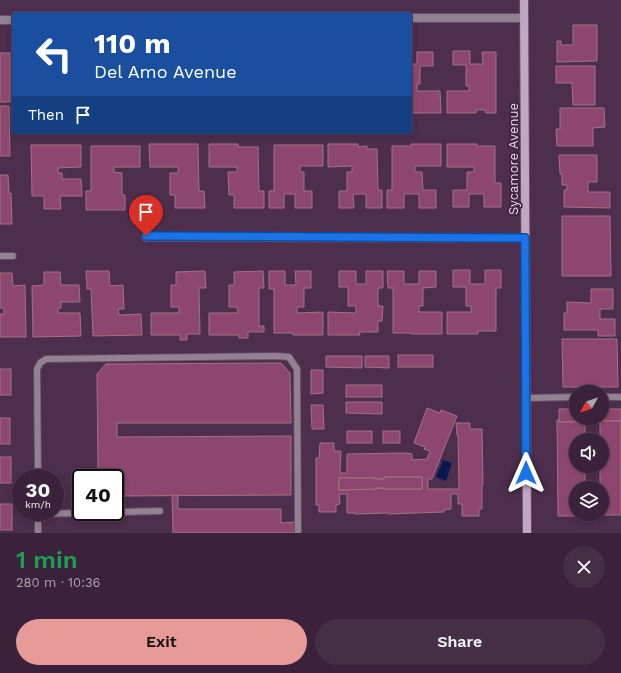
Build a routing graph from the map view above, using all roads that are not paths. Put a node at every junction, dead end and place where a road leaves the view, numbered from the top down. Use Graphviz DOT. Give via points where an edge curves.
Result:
graph roads {
  1 [pos="524,0"];
  2 [pos="412,18"];
  3 [pos="524,18"];
  4 [pos="0,20"];
  5 [pos="12,20"];
  6 [pos="146,236"];
  7 [pos="525,238"];
  8 [pos="0,256"];
  9 [pos="13,256"];
  10 [pos="569,397"];
  11 [pos="609,397"];
  12 [pos="621,397"];
  13 [pos="526,398"];
  14 [pos="38,469"];
  15 [pos="160,511"];
  16 [pos="64,513"];
  17 [pos="38,521"];
  18 [pos="38,533"];
  19 [pos="298,533"];
  20 [pos="527,533"];
  1 -- 3 [label="street, Sycamore Avenue"];
  2 -- 3 [label="street"];
  3 -- 7 [label="street, Sycamore Avenue"];
  4 -- 5 [label="street"];
  6 -- 7 [label="street"];
  7 -- 13 [label="street, Sycamore Avenue"];
  8 -- 9 [label="lane"];
  10 -- 13 [label="lane"];
  11 -- 12 [label="lane"];
  13 -- 20 [label="street, Sycamore Avenue"];
  14 -- 19 [label="lane" via="37,369 46,359 289,357 297,369"];
  15 -- 16 [label="lane"];
  17 -- 18 [label="lane"];
}
